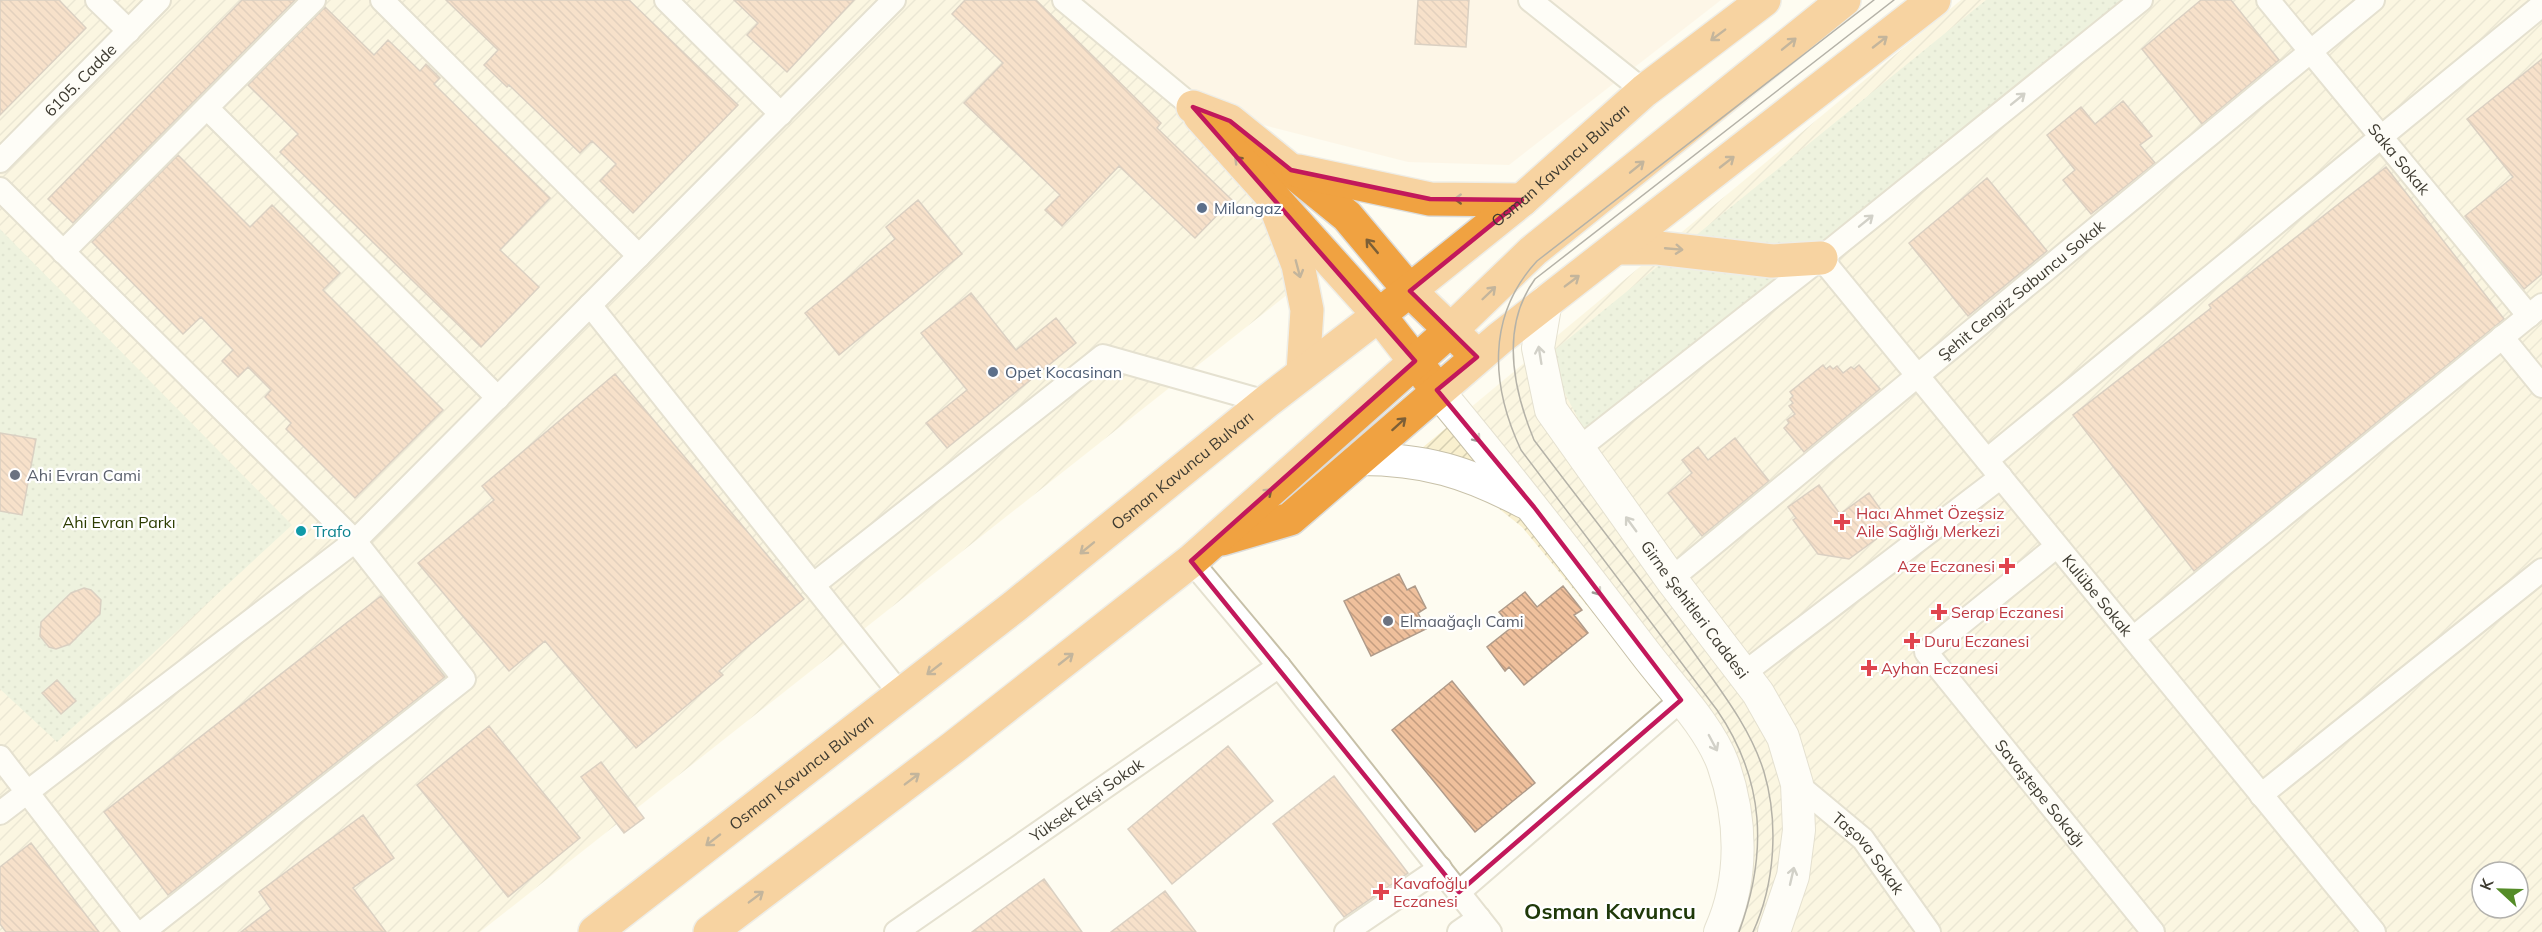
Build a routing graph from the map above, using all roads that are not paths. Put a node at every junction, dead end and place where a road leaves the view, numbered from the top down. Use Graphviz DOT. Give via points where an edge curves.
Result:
graph roads {
  1 [pos="97,0"];
  2 [pos="159,0"];
  3 [pos="314,0"];
  4 [pos="382,0"];
  5 [pos="666,0"];
  6 [pos="894,0"];
  7 [pos="1064,0"];
  8 [pos="1530,0"];
  9 [pos="1764,0"];
  10 [pos="1844,0"];
  11 [pos="1934,0"];
  12 [pos="2141,0"];
  13 [pos="2268,0"];
  14 [pos="2373,0"];
  15 [pos="2542,5"];
  16 [pos="129,31"];
  17 [pos="2310,52"];
  18 [pos="1644,91"];
  19 [pos="1193,107"];
  20 [pos="207,108"];
  21 [pos="781,114"];
  22 [pos="2381,137"];
  23 [pos="0,161"];
  24 [pos="1282,182"];
  25 [pos="0,189"];
  26 [pos="1522,200"];
  27 [pos="1616,248"];
  28 [pos="63,252"];
  29 [pos="639,256"];
  30 [pos="1821,258"];
  31 [pos="1410,291"];
  32 [pos="1546,301"];
  33 [pos="590,305"];
  34 [pos="2535,311"];
  35 [pos="1379,315"];
  36 [pos="1452,329"];
  37 [pos="2502,337"];
  38 [pos="1477,357"];
  39 [pos="1415,361"];
  40 [pos="1304,372"];
  41 [pos="1917,376"];
  42 [pos="2542,386"];
  43 [pos="1437,390"];
  44 [pos="498,398"];
  45 [pos="1266,402"];
  46 [pos="1578,449"];
  47 [pos="1359,459"];
  48 [pos="1994,469"];
  49 [pos="1534,507"];
  50 [pos="355,541"];
  51 [pos="2057,546"];
  52 [pos="1201,552"];
  53 [pos="2542,570"];
  54 [pos="1671,579"];
  55 [pos="813,585"];
  56 [pos="2133,638"];
  57 [pos="1279,666"];
  58 [pos="1743,674"];
  59 [pos="901,695"];
  60 [pos="1681,700"];
  61 [pos="0,757"];
  62 [pos="1797,784"];
  63 [pos="27,792"];
  64 [pos="2261,795"];
  65 [pos="0,813"];
  66 [pos="1440,868"];
  67 [pos="1459,892"];
  68 [pos="1484,925"];
  69 [pos="135,932"];
  70 [pos="143,932"];
  71 [pos="595,932"];
  72 [pos="710,932"];
  73 [pos="896,932"];
  74 [pos="1346,932"];
  75 [pos="1459,932"];
  76 [pos="1720,932"];
  77 [pos="1774,932"];
  78 [pos="1929,932"];
  79 [pos="2153,932"];
  80 [pos="2374,932"];
  1 -- 16 [label="street"];
  2 -- 16 [label="street, 6105. Cadde"];
  3 -- 20 [label="street"];
  4 -- 29 [label="street"];
  5 -- 21 [label="street"];
  6 -- 21 [label="street"];
  7 -- 19 [label="street"];
  8 -- 18 [label="street"];
  9 -- 18 [label="highway, Osman Kavuncu Bulvarı, one-way"];
  36 -- 10 [label="highway, one-way" via="1533,251"];
  27 -- 11 [label="highway, one-way"];
  30 -- 12 [label="street, one-way"];
  13 -- 17 [label="street, Saka Sokak"];
  14 -- 17 [label="street, Şehit Cengiz Sabuncu Sokak"];
  15 -- 22 [label="street"];
  16 -- 23 [label="street, 6105. Cadde"];
  17 -- 22 [label="street, Saka Sokak"];
  17 -- 41 [label="street, Şehit Cengiz Sabuncu Sokak"];
  18 -- 26 [label="highway, Osman Kavuncu Bulvarı"];
  24 -- 19 [label="highway, one-way" via="1230,122"];
  20 -- 28 [label="street"];
  20 -- 44 [label="street"];
  21 -- 29 [label="street"];
  22 -- 34 [label="street, Saka Sokak"];
  22 -- 48 [label="street"];
  26 -- 24 [label="highway, one-way" via="1430,199"];
  31 -- 24 [label="highway, one-way" via="1347,216"];
  24 -- 35 [label="highway"];
  24 -- 40 [label="highway, one-way" via="1279,220 1298,265 1307,310"];
  25 -- 28 [label="street"];
  26 -- 31 [label="highway, Osman Kavuncu Bulvarı"];
  27 -- 30 [label="highway, one-way" via="1658,248 1772,261"];
  32 -- 27 [label="highway, one-way"];
  28 -- 50 [label="street"];
  29 -- 33 [label="street"];
  30 -- 41 [label="street, Kulübe Sokak"];
  30 -- 46 [label="street"];
  31 -- 35 [label="highway, Osman Kavuncu Bulvarı"];
  31 -- 36 [label="highway"];
  32 -- 38 [label="highway"];
  46 -- 32 [label="street, Girne Şehitleri Caddesi, one-way" via="1551,410 1538,348"];
  33 -- 44 [label="street"];
  33 -- 55 [label="street"];
  34 -- 37 [label="street"];
  35 -- 39 [label="highway"];
  35 -- 40 [label="highway, Osman Kavuncu Bulvarı"];
  36 -- 38 [label="highway"];
  36 -- 39 [label="highway"];
  37 -- 42 [label="street"];
  37 -- 56 [label="street"];
  38 -- 43 [label="highway"];
  39 -- 43 [label="highway"];
  52 -- 39 [label="highway, one-way"];
  40 -- 45 [label="highway, Osman Kavuncu Bulvarı"];
  41 -- 48 [label="street, Kulübe Sokak"];
  41 -- 54 [label="street, Şehit Cengiz Sabuncu Sokak"];
  47 -- 43 [label="highway, one-way"];
  43 -- 49 [label="street, one-way"];
  44 -- 50 [label="street"];
  45 -- 55 [label="street" via="1103,356"];
  45 -- 59 [label="highway, Osman Kavuncu Bulvarı, one-way"];
  54 -- 46 [label="street, Girne Şehitleri Caddesi, one-way"];
  47 -- 49 [label="street" via="1398,459 1468,475"];
  47 -- 52 [label="highway" via="1290,519"];
  48 -- 51 [label="street, Kulübe Sokak"];
  48 -- 58 [label="street"];
  49 -- 60 [label="street, one-way"];
  50 -- 63 [label="street"];
  50 -- 70 [label="street" via="464,679"];
  51 -- 56 [label="street, Kulübe Sokak"];
  51 -- 79 [label="street, Savaştepe Sokağı" via="1926,652"];
  52 -- 57 [label="street"];
  72 -- 52 [label="highway, one-way" via="954,747"];
  53 -- 64 [label="street"];
  54 -- 58 [label="street, Girne Şehitleri Caddesi"];
  55 -- 59 [label="street"];
  56 -- 64 [label="street, Kulübe Sokak"];
  57 -- 66 [label="street"];
  57 -- 73 [label="street, Yüksek Ekşi Sokak"];
  58 -- 62 [label="street, Girne Şehitleri Caddesi" via="1772,714"];
  59 -- 71 [label="highway, Osman Kavuncu Bulvarı, one-way"];
  60 -- 67 [label="street"];
  60 -- 76 [label="street, one-way" via="1712,739 1735,811 1735,883"];
  61 -- 63 [label="street"];
  77 -- 62 [label="street, Girne Şehitleri Caddesi, one-way" via="1787,899 1797,853"];
  62 -- 78 [label="street, Taşova Sokak" via="1863,839"];
  63 -- 65 [label="street"];
  63 -- 69 [label="street"];
  64 -- 80 [label="street, Kulübe Sokak"];
  66 -- 67 [label="street"];
  66 -- 74 [label="street"];
  67 -- 68 [label="street"];
  68 -- 75 [label="street"];
}
